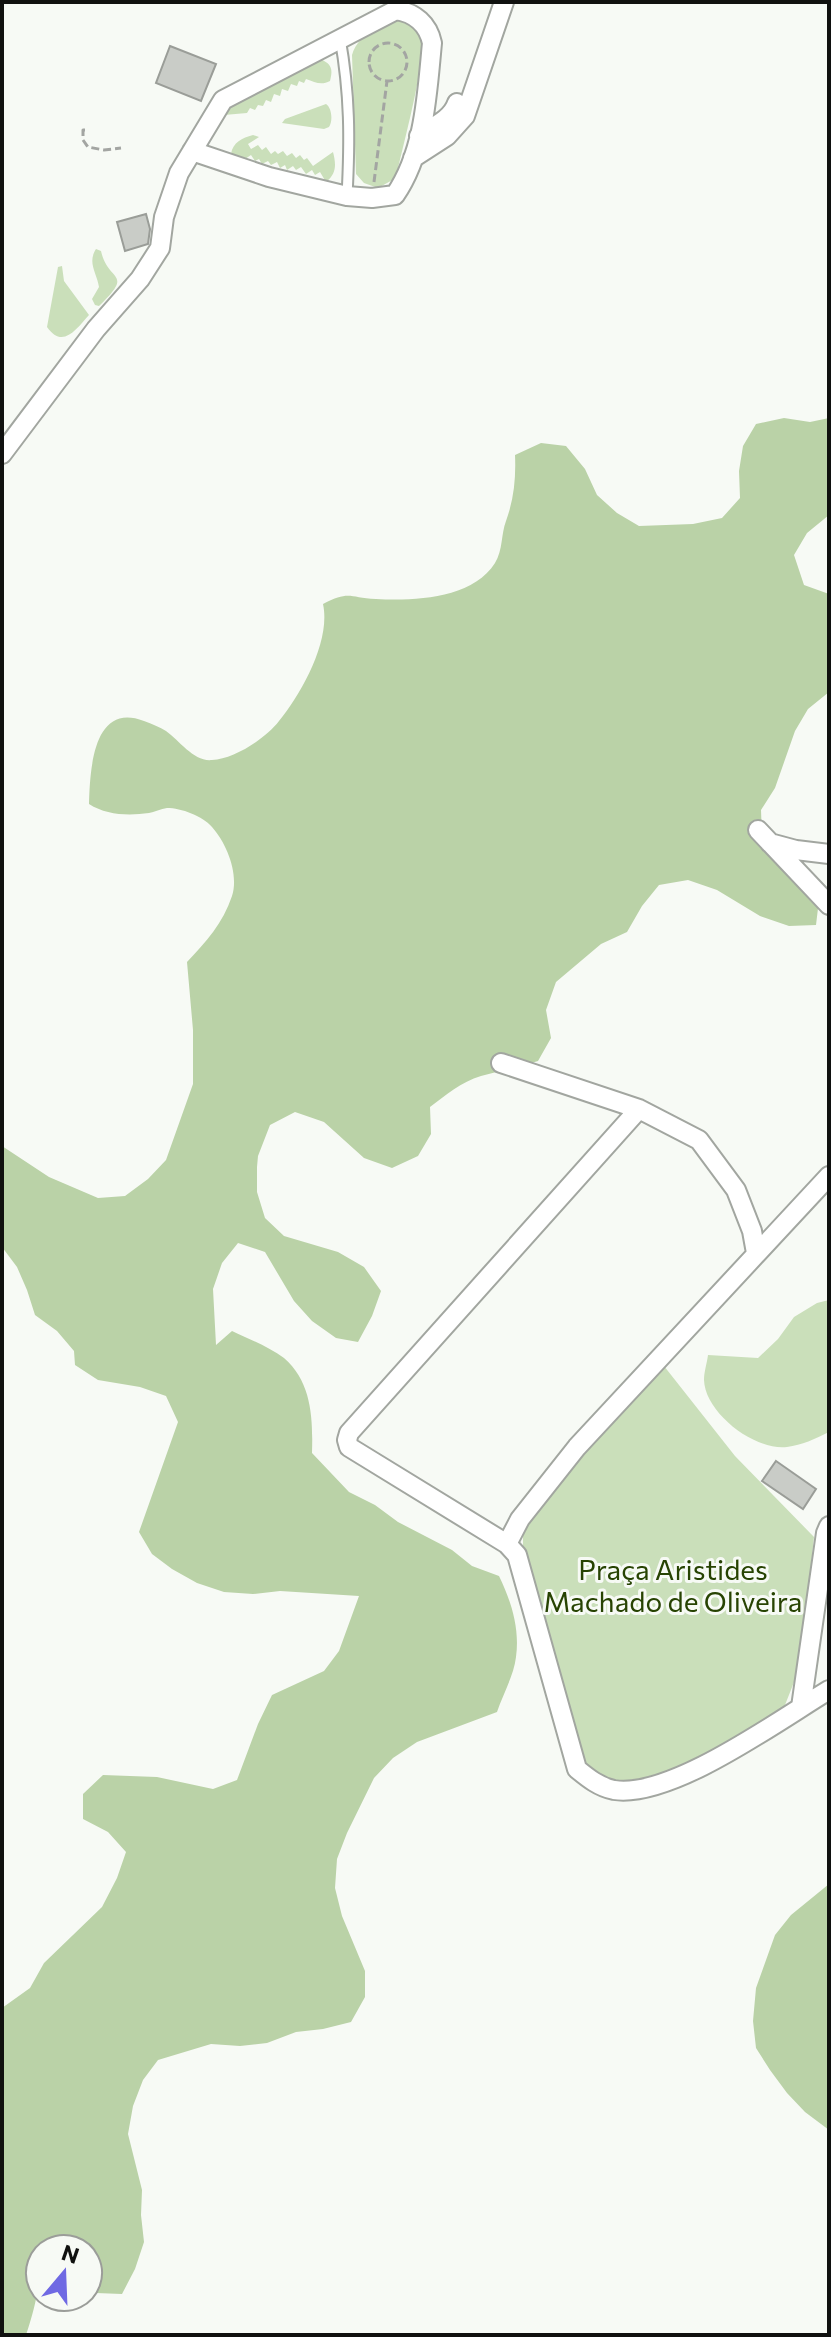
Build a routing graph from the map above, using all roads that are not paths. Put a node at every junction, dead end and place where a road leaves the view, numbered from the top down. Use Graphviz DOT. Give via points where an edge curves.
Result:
graph roads {
  1 [pos="490,2"];
  2 [pos="504,2"];
  3 [pos="340,38"];
  4 [pos="419,136"];
  5 [pos="192,151"];
  6 [pos="413,158"];
  7 [pos="347,196"];
  8 [pos="2,454"];
  9 [pos="829,854"];
  10 [pos="829,905"];
  11 [pos="501,1063"];
  12 [pos="639,1109"];
  13 [pos="829,1176"];
  14 [pos="756,1253"];
  15 [pos="829,1526"];
  16 [pos="507,1544"];
  17 [pos="829,1690"];
  18 [pos="801,1707"];
  1 -- 4 [label="street" via="455,110"];
  2 -- 6 [label="street" via="465,116 447,136"];
  3 -- 4 [label="street" via="396,10 424,23 432,43"];
  3 -- 5 [label="street" via="223,100"];
  3 -- 7 [label="lane" via="349,124"];
  4 -- 6 [label="street"];
  5 -- 7 [label="street"];
  5 -- 8 [label="street" via="164,217 160,248"];
  6 -- 7 [label="street" via="395,195"];
  9 -- 10 [label="street" via="796,850 764,837"];
  11 -- 12 [label="street"];
  12 -- 14 [label="street" via="699,1140 736,1190"];
  12 -- 16 [label="street" via="349,1433 349,1447"];
  13 -- 14 [label="street"];
  14 -- 16 [label="street" via="577,1447 520,1519"];
  15 -- 18 [label="street"];
  16 -- 18 [label="street" via="517,1555 577,1769 593,1781 630,1790 674,1779"];
  17 -- 18 [label="street"];
}
